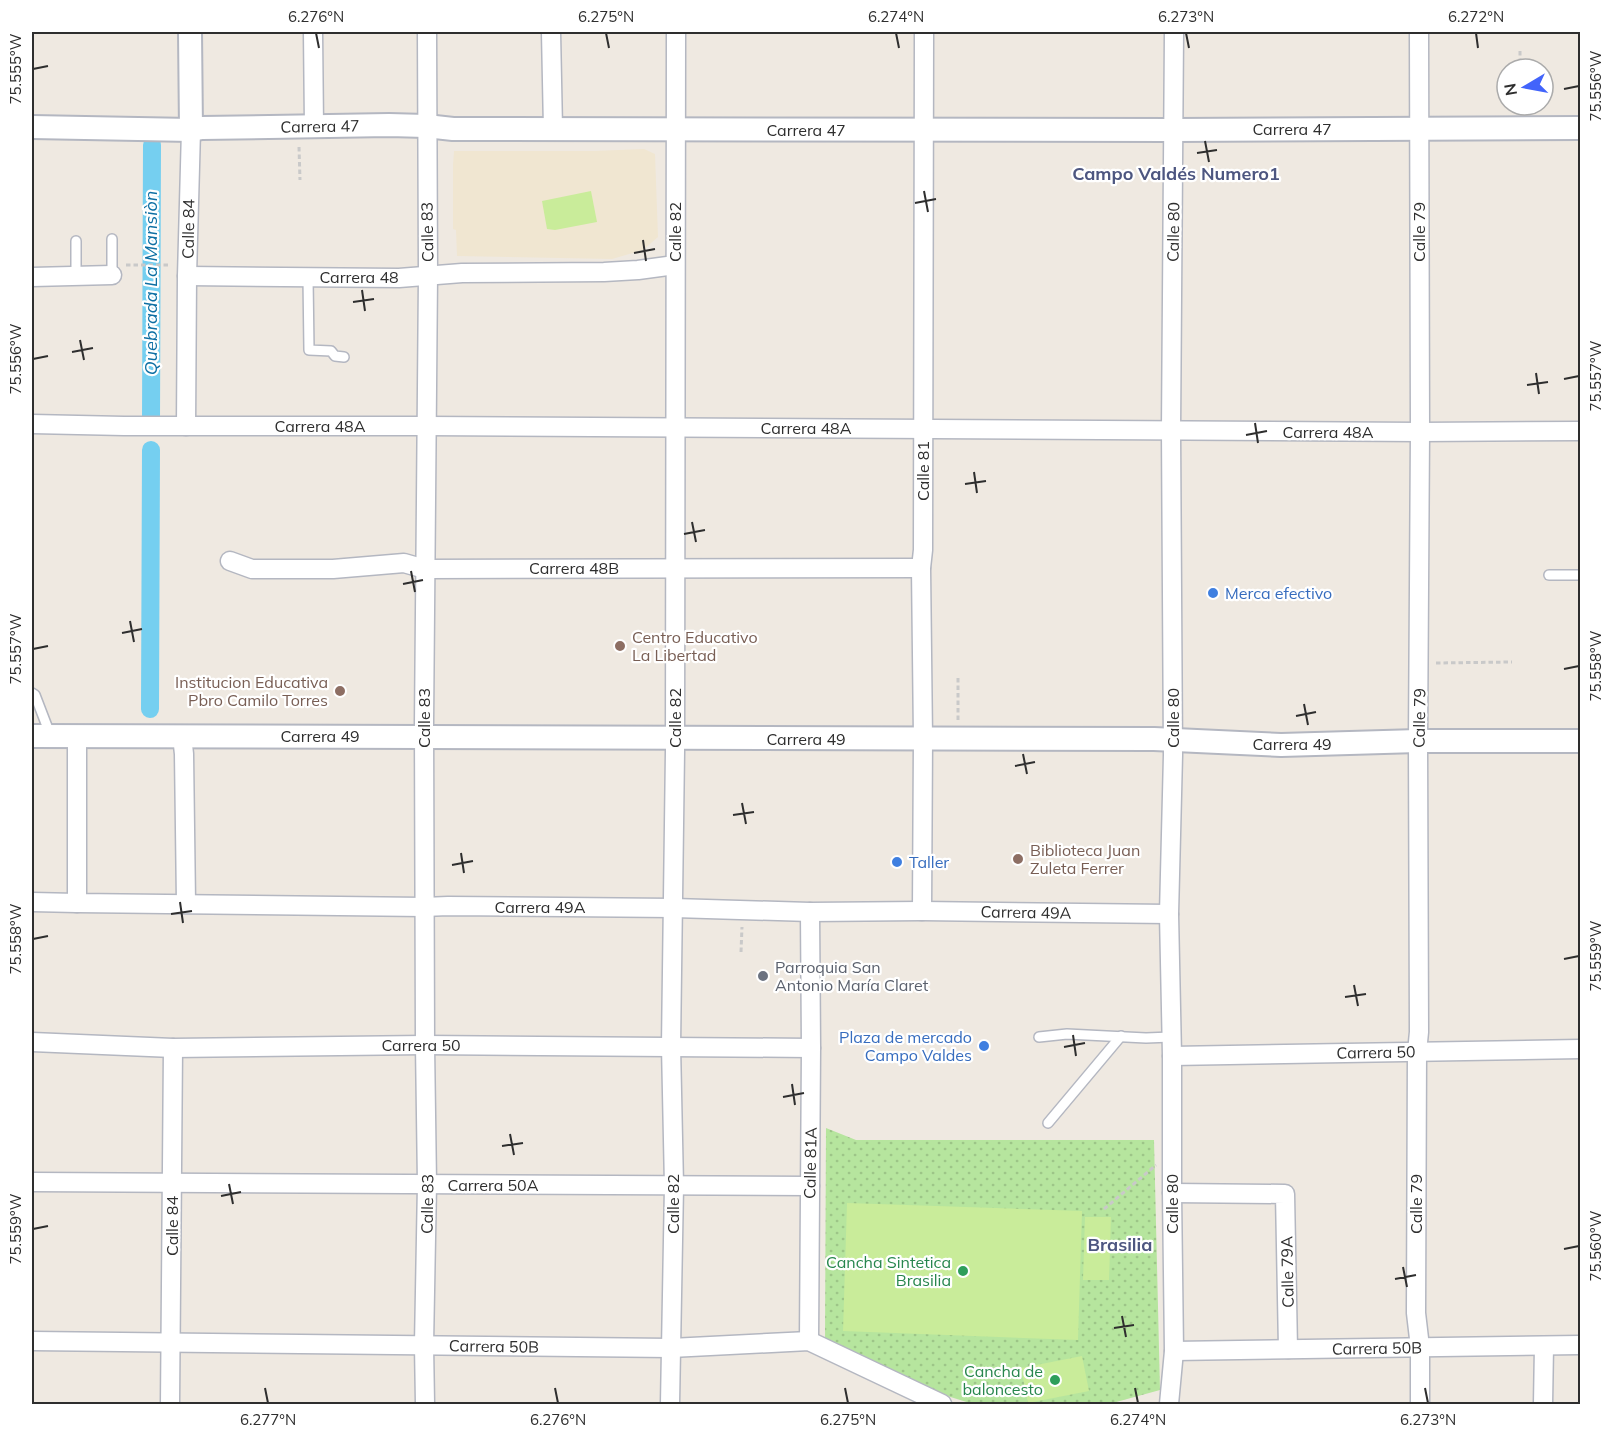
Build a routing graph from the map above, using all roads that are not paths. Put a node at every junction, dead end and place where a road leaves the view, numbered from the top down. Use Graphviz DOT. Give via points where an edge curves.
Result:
graph roads {
  1 [pos="190,32"];
  2 [pos="313,32"];
  3 [pos="427,32"];
  4 [pos="551,32"];
  5 [pos="676,32"];
  6 [pos="924,32"];
  7 [pos="1174,32"];
  8 [pos="1419,32"];
  9 [pos="426,126"];
  10 [pos="32,127"];
  11 [pos="306,127"];
  12 [pos="1418,128"];
  13 [pos="1581,128"];
  14 [pos="553,129"];
  15 [pos="675,129"];
  16 [pos="190,130"];
  17 [pos="923,130"];
  18 [pos="1174,130"];
  19 [pos="112,239"];
  20 [pos="76,241"];
  21 [pos="675,265"];
  22 [pos="112,275"];
  23 [pos="428,275"];
  24 [pos="76,276"];
  25 [pos="187,276"];
  26 [pos="32,277"];
  27 [pos="308,278"];
  28 [pos="344,357"];
  29 [pos="32,424"];
  30 [pos="186,426"];
  31 [pos="426,426"];
  32 [pos="675,427"];
  33 [pos="923,429"];
  34 [pos="1171,430"];
  35 [pos="1581,431"];
  36 [pos="1420,432"];
  37 [pos="230,561"];
  38 [pos="675,567"];
  39 [pos="425,568"];
  40 [pos="921,568"];
  41 [pos="1581,574"];
  42 [pos="1549,575"];
  43 [pos="32,693"];
  44 [pos="41,736"];
  45 [pos="77,736"];
  46 [pos="182,736"];
  47 [pos="424,737"];
  48 [pos="675,738"];
  49 [pos="923,739"];
  50 [pos="1173,740"];
  51 [pos="1418,741"];
  52 [pos="1581,741"];
  53 [pos="32,902"];
  54 [pos="77,903"];
  55 [pos="186,903"];
  56 [pos="424,907"];
  57 [pos="674,908"];
  58 [pos="922,911"];
  59 [pos="810,912"];
  60 [pos="1168,914"];
  61 [pos="1121,1036"];
  62 [pos="1039,1037"];
  63 [pos="1171,1037"];
  64 [pos="32,1042"];
  65 [pos="425,1045"];
  66 [pos="671,1046"];
  67 [pos="173,1048"];
  68 [pos="811,1048"];
  69 [pos="1581,1049"];
  70 [pos="1417,1052"];
  71 [pos="1172,1056"];
  72 [pos="1048,1123"];
  73 [pos="32,1182"];
  74 [pos="172,1182"];
  75 [pos="427,1184"];
  76 [pos="674,1186"];
  77 [pos="810,1186"];
  78 [pos="1172,1192"];
  79 [pos="32,1341"];
  80 [pos="809,1341"];
  81 [pos="171,1343"];
  82 [pos="424,1345"];
  83 [pos="1581,1345"];
  84 [pos="1544,1346"];
  85 [pos="1420,1347"];
  86 [pos="671,1348"];
  87 [pos="1288,1349"];
  88 [pos="1174,1351"];
  89 [pos="1165,1402"];
  90 [pos="170,1404"];
  91 [pos="425,1404"];
  92 [pos="670,1404"];
  93 [pos="942,1404"];
  94 [pos="1420,1404"];
  95 [pos="1544,1404"];
  1 -- 16 [label="street, Calle 84"];
  2 -- 11 [label="street"];
  3 -- 9 [label="street, Calle 83"];
  4 -- 14 [label="street"];
  5 -- 15 [label="street, Calle 82"];
  6 -- 17 [label="street, Calle 81"];
  7 -- 18 [label="street, Calle 80"];
  8 -- 12 [label="street, Calle 79"];
  9 -- 11 [label="street, Carrera 47"];
  9 -- 14 [label="street, Carrera 47"];
  9 -- 23 [label="street, Calle 83"];
  10 -- 16 [label="street, Carrera 47"];
  11 -- 16 [label="street, Carrera 47"];
  12 -- 13 [label="street, Carrera 47"];
  12 -- 18 [label="street, Carrera 47"];
  12 -- 36 [label="street, Calle 79"];
  14 -- 15 [label="street, Carrera 47"];
  15 -- 17 [label="street, Carrera 47"];
  15 -- 21 [label="street, Calle 82"];
  16 -- 25 [label="street, Calle 84"];
  17 -- 18 [label="street, Carrera 47"];
  17 -- 33 [label="street, Calle 81"];
  18 -- 34 [label="street, Calle 80"];
  19 -- 22 [label="lane"];
  20 -- 24 [label="lane"];
  21 -- 23 [label="street, Carrera 48" via="604,272"];
  21 -- 32 [label="street, Calle 82"];
  22 -- 24 [label="street"];
  23 -- 27 [label="street, Carrera 48"];
  23 -- 31 [label="street, Calle 83"];
  24 -- 26 [label="street"];
  25 -- 27 [label="street, Carrera 48"];
  25 -- 30 [label="street, Calle 84"];
  27 -- 28 [label="lane" via="309,350 331,351 335,357"];
  29 -- 30 [label="street, Carrera 48A"];
  30 -- 31 [label="street, Carrera 48A"];
  31 -- 32 [label="street, Carrera 48A"];
  31 -- 39 [label="street, Calle 83"];
  32 -- 33 [label="street, Carrera 48A"];
  32 -- 38 [label="street, Calle 82"];
  33 -- 34 [label="street, Carrera 48A"];
  33 -- 40 [label="street, Calle 81"];
  34 -- 36 [label="street, Carrera 48A"];
  34 -- 50 [label="street, Calle 80"];
  35 -- 36 [label="street, Carrera 48A"];
  36 -- 51 [label="street, Calle 79"];
  37 -- 39 [label="street, Carrera 48B" via="252,569 333,569 404,563"];
  38 -- 39 [label="street, Carrera 48B"];
  38 -- 40 [label="street, Carrera 48B"];
  38 -- 48 [label="street, Calle 82"];
  39 -- 47 [label="street, Calle 83"];
  40 -- 49 [label="street, Calle 81"];
  41 -- 42 [label="lane"];
  43 -- 44 [label="lane"];
  44 -- 45 [label="street, Carrera 49"];
  45 -- 46 [label="street, Carrera 49"];
  45 -- 54 [label="street"];
  46 -- 47 [label="street, Carrera 49"];
  46 -- 55 [label="street"];
  47 -- 48 [label="street, Carrera 49"];
  47 -- 56 [label="street, Calle 83"];
  48 -- 49 [label="street, Carrera 49"];
  48 -- 57 [label="street, Calle 82"];
  49 -- 50 [label="street, Carrera 49"];
  49 -- 58 [label="street, Calle 81"];
  50 -- 51 [label="street, Carrera 49" via="1281,745"];
  50 -- 60 [label="street, Calle 80"];
  51 -- 52 [label="street, Carrera 49"];
  51 -- 70 [label="street, Calle 79"];
  53 -- 54 [label="street, Carrera 49A"];
  54 -- 55 [label="street, Carrera 49A"];
  55 -- 56 [label="street, Carrera 49A"];
  56 -- 57 [label="street, Carrera 49A"];
  56 -- 65 [label="street, Calle 83"];
  57 -- 59 [label="street, Carrera 49A"];
  57 -- 66 [label="street, Calle 82"];
  58 -- 59 [label="street, Carrera 49A"];
  58 -- 60 [label="street, Carrera 49A"];
  59 -- 68 [label="street, Calle 81A"];
  60 -- 63 [label="street, Calle 80"];
  61 -- 62 [label="lane"];
  61 -- 63 [label="lane"];
  61 -- 72 [label="lane"];
  63 -- 71 [label="street, Calle 80"];
  64 -- 67 [label="street, Carrera 50"];
  65 -- 66 [label="street, Carrera 50"];
  65 -- 67 [label="street, Carrera 50"];
  65 -- 75 [label="street, Calle 83"];
  66 -- 68 [label="street, Carrera 50"];
  66 -- 76 [label="street, Calle 82"];
  67 -- 74 [label="street, Calle 84"];
  68 -- 77 [label="street, Calle 81A"];
  69 -- 70 [label="street, Carrera 50"];
  70 -- 71 [label="street, Carrera 50"];
  70 -- 85 [label="street, Calle 79" via="1416,1313"];
  71 -- 78 [label="street, Calle 80"];
  73 -- 74 [label="street, Carrera 50A"];
  74 -- 75 [label="street, Carrera 50A"];
  74 -- 81 [label="street, Calle 84"];
  75 -- 76 [label="street, Carrera 50A"];
  75 -- 82 [label="street, Calle 83"];
  76 -- 77 [label="street, Carrera 50A"];
  76 -- 86 [label="street, Calle 82"];
  77 -- 80 [label="street, Calle 81A"];
  78 -- 87 [label="street, Calle 79A" via="1285,1194"];
  78 -- 88 [label="street, Calle 80"];
  79 -- 81 [label="street, Carrera 50B"];
  80 -- 86 [label="street, Carrera 50B"];
  80 -- 93 [label="street, Carrera 50B"];
  81 -- 82 [label="street, Carrera 50B"];
  81 -- 90 [label="street, Calle 84"];
  82 -- 86 [label="street, Carrera 50B"];
  82 -- 91 [label="street, Calle 83"];
  83 -- 84 [label="street, Carrera 50B"];
  84 -- 85 [label="street, Carrera 50B"];
  84 -- 95 [label="street"];
  85 -- 87 [label="street, Carrera 50B"];
  85 -- 94 [label="street, Calle 79"];
  86 -- 92 [label="street, Calle 82"];
  87 -- 88 [label="street, Carrera 50B"];
  88 -- 89 [label="street, Calle 80"];
}
